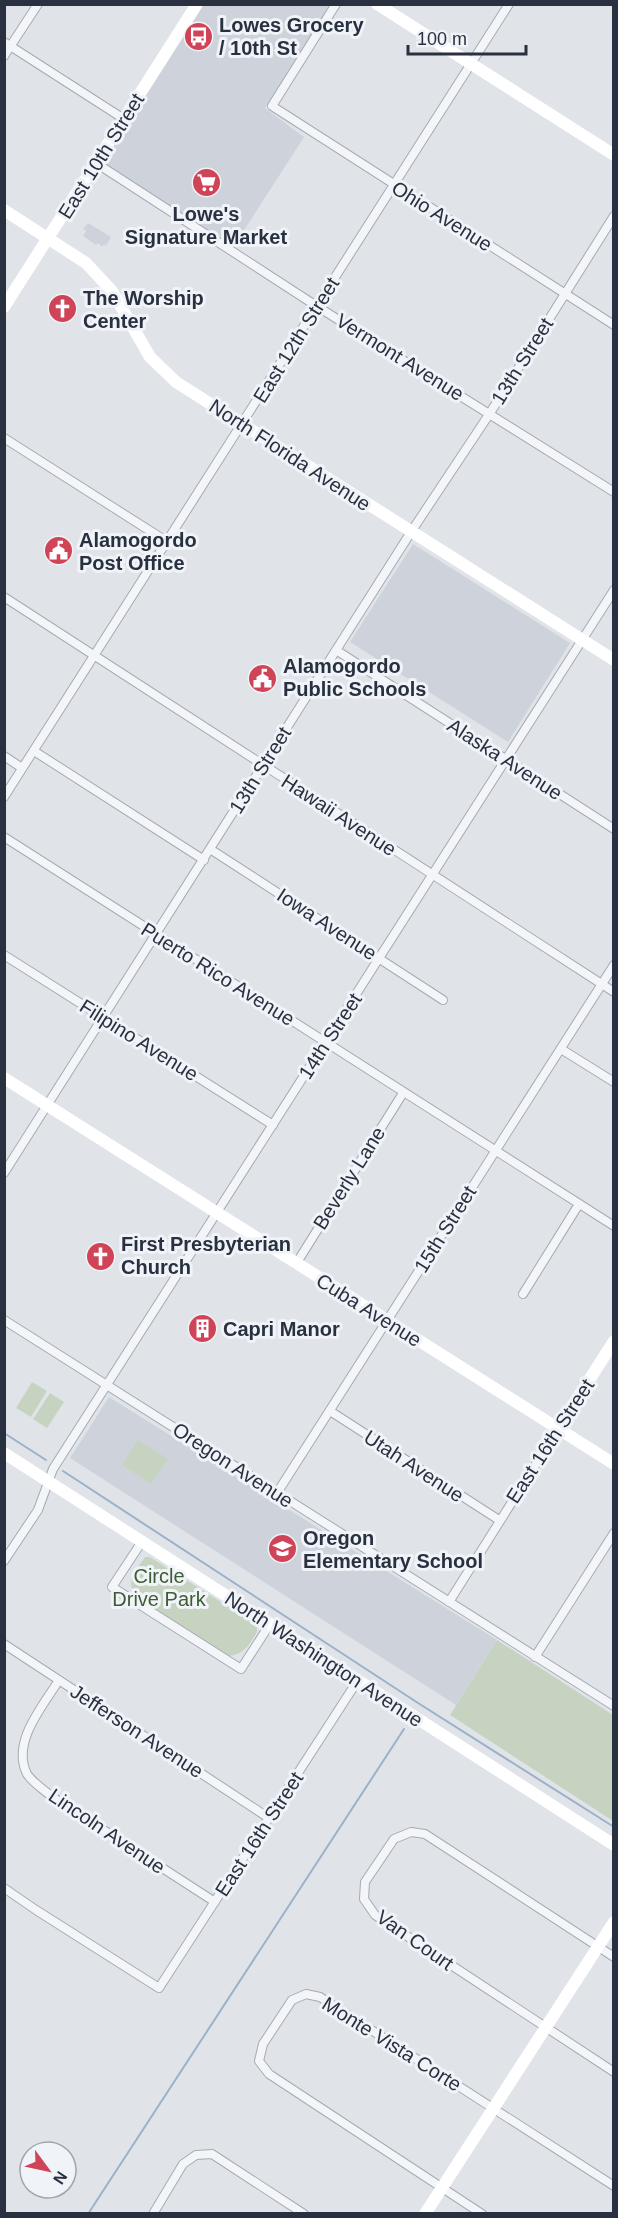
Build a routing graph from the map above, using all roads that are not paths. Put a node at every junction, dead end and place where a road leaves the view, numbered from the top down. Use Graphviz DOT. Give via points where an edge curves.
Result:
graph roads {
  1 [pos="38,4"];
  2 [pos="197,4"];
  3 [pos="336,4"];
  4 [pos="377,4"];
  5 [pos="509,4"];
  6 [pos="8,44"];
  7 [pos="4,56"];
  8 [pos="471,64"];
  9 [pos="124,119"];
  10 [pos="614,155"];
  11 [pos="96,163"];
  12 [pos="393,185"];
  13 [pos="4,210"];
  14 [pos="614,216"];
  15 [pos="48,238"];
  16 [pos="564,293"];
  17 [pos="4,307"];
  18 [pos="318,307"];
  19 [pos="614,325"];
  20 [pos="490,413"];
  21 [pos="242,425"];
  22 [pos="4,438"];
  23 [pos="614,492"];
  24 [pos="411,532"];
  25 [pos="166,541"];
  26 [pos="614,590"];
  27 [pos="4,597"];
  28 [pos="582,640"];
  29 [pos="336,650"];
  30 [pos="94,655"];
  31 [pos="614,660"];
  32 [pos="34,751"];
  33 [pos="4,756"];
  34 [pos="506,760"];
  35 [pos="263,767"];
  36 [pos="22,768"];
  37 [pos="4,796"];
  38 [pos="614,829"];
  39 [pos="4,837"];
  40 [pos="210,849"];
  41 [pos="204,860"];
  42 [pos="432,876"];
  43 [pos="155,934"];
  44 [pos="4,955"];
  45 [pos="380,958"];
  46 [pos="614,965"];
  47 [pos="601,984"];
  48 [pos="614,992"];
  49 [pos="444,1000"];
  50 [pos="103,1017"];
  51 [pos="325,1042"];
  52 [pos="561,1049"];
  53 [pos="4,1078"];
  54 [pos="614,1082"];
  55 [pos="403,1093"];
  56 [pos="47,1105"];
  57 [pos="273,1125"];
  58 [pos="495,1150"];
  59 [pos="4,1173"];
  60 [pos="579,1203"];
  61 [pos="216,1212"];
  62 [pos="614,1226"];
  63 [pos="296,1264"];
  64 [pos="523,1294"];
  65 [pos="4,1320"];
  66 [pos="386,1321"];
  67 [pos="614,1341"];
  68 [pos="107,1384"];
  69 [pos="330,1411"];
  70 [pos="558,1429"];
  71 [pos="4,1453"];
  72 [pos="614,1464"];
  73 [pos="48,1482"];
  74 [pos="277,1493"];
  75 [pos="499,1520"];
  76 [pos="614,1533"];
  77 [pos="141,1543"];
  78 [pos="4,1561"];
  79 [pos="449,1602"];
  80 [pos="270,1624"];
  81 [pos="4,1644"];
  82 [pos="535,1657"];
  83 [pos="59,1680"];
  84 [pos="358,1680"];
  85 [pos="614,1706"];
  86 [pos="269,1818"];
  87 [pos="614,1845"];
  88 [pos="4,1888"];
  89 [pos="215,1902"];
  90 [pos="614,1922"];
  91 [pos="597,1947"];
  92 [pos="614,1957"];
  93 [pos="545,2027"];
  94 [pos="614,2072"];
  95 [pos="493,2108"];
  96 [pos="614,2186"];
  97 [pos="442,2187"];
  98 [pos="153,2214"];
  99 [pos="304,2214"];
  100 [pos="425,2214"];
  101 [pos="482,2214"];
  1 -- 6 [label="street"];
  2 -- 9 [label="main road, East 10th Street"];
  3 -- 12 [label="street, Ohio Avenue" via="272,106"];
  4 -- 8 [label="main road"];
  5 -- 8 [label="street, East 12th Street"];
  6 -- 7 [label="street"];
  6 -- 9 [label="street"];
  8 -- 10 [label="main road"];
  8 -- 12 [label="street, East 12th Street"];
  9 -- 11 [label="main road, East 10th Street"];
  11 -- 15 [label="main road, East 10th Street"];
  11 -- 18 [label="street, Vermont Avenue"];
  12 -- 16 [label="street, Ohio Avenue"];
  12 -- 18 [label="street, East 12th Street"];
  13 -- 15 [label="main road, North Florida Avenue"];
  14 -- 16 [label="street, 13th Street"];
  15 -- 17 [label="main road, East 10th Street"];
  15 -- 21 [label="main road, North Florida Avenue" via="86,263 112,291 150,357 176,382"];
  16 -- 19 [label="street, Ohio Avenue"];
  16 -- 20 [label="street, 13th Street"];
  18 -- 20 [label="street, Vermont Avenue"];
  18 -- 21 [label="street, East 12th Street"];
  20 -- 23 [label="street, Vermont Avenue"];
  20 -- 24 [label="street, 13th Street"];
  21 -- 24 [label="main road, North Florida Avenue"];
  21 -- 25 [label="street, East 12th Street"];
  22 -- 25 [label="street"];
  24 -- 28 [label="main road, North Florida Avenue"];
  24 -- 29 [label="street, 13th Street"];
  25 -- 30 [label="street, East 12th Street"];
  26 -- 28 [label="street, 14th Street"];
  27 -- 30 [label="street, Hawaii Avenue"];
  28 -- 31 [label="main road, North Florida Avenue"];
  28 -- 34 [label="street, 14th Street"];
  29 -- 34 [label="street, Alaska Avenue"];
  29 -- 35 [label="street, 13th Street"];
  30 -- 32 [label="street, East 12th Street"];
  30 -- 35 [label="street, Hawaii Avenue"];
  32 -- 36 [label="street, East 12th Street"];
  32 -- 41 [label="street"];
  33 -- 36 [label="street"];
  34 -- 38 [label="street, Alaska Avenue"];
  34 -- 42 [label="street, 14th Street"];
  35 -- 40 [label="street, 13th Street"];
  35 -- 42 [label="street, Hawaii Avenue"];
  36 -- 37 [label="street, East 12th Street"];
  39 -- 43 [label="street, Puerto Rico Avenue"];
  40 -- 41 [label="street, 13th Street"];
  40 -- 45 [label="street, Iowa Avenue"];
  41 -- 43 [label="street, 13th Street"];
  42 -- 45 [label="street, 14th Street"];
  42 -- 47 [label="street, Hawaii Avenue"];
  43 -- 50 [label="street, 13th Street"];
  43 -- 51 [label="street, Puerto Rico Avenue"];
  44 -- 50 [label="street, Filipino Avenue"];
  45 -- 49 [label="street, Iowa Avenue"];
  45 -- 51 [label="street, 14th Street"];
  46 -- 47 [label="street, 15th Street"];
  47 -- 48 [label="street, Hawaii Avenue"];
  47 -- 52 [label="street, 15th Street"];
  50 -- 56 [label="street, 13th Street"];
  50 -- 57 [label="street, Filipino Avenue"];
  51 -- 55 [label="street, Puerto Rico Avenue"];
  51 -- 57 [label="street, 14th Street"];
  52 -- 54 [label="street"];
  52 -- 58 [label="street, 15th Street"];
  53 -- 56 [label="main road, Cuba Avenue"];
  55 -- 58 [label="street, Puerto Rico Avenue"];
  55 -- 63 [label="street, Beverly Lane"];
  56 -- 59 [label="street, 13th Street"];
  56 -- 61 [label="main road, Cuba Avenue"];
  57 -- 61 [label="street, 14th Street"];
  58 -- 60 [label="street, Puerto Rico Avenue"];
  58 -- 66 [label="street, 15th Street"];
  60 -- 62 [label="street, Puerto Rico Avenue"];
  60 -- 64 [label="street"];
  61 -- 63 [label="main road, Cuba Avenue"];
  61 -- 68 [label="street, 14th Street"];
  63 -- 66 [label="main road, Cuba Avenue"];
  65 -- 68 [label="street, Oregon Avenue"];
  66 -- 69 [label="street, 15th Street"];
  66 -- 70 [label="main road, Cuba Avenue"];
  67 -- 70 [label="main road, East 16th Street"];
  68 -- 73 [label="street, 14th Street"];
  68 -- 74 [label="street, Oregon Avenue"];
  69 -- 74 [label="street, 15th Street"];
  69 -- 75 [label="street, Utah Avenue"];
  70 -- 72 [label="main road, Cuba Avenue"];
  70 -- 75 [label="street, East 16th Street"];
  71 -- 73 [label="main road, North Washington Avenue"];
  73 -- 77 [label="main road, North Washington Avenue"];
  73 -- 78 [label="street, 14th Street" via="38,1510"];
  74 -- 79 [label="street, Oregon Avenue"];
  75 -- 79 [label="street, East 16th Street"];
  76 -- 82 [label="street"];
  77 -- 80 [label="main road, North Washington Avenue"];
  77 -- 80 [label="street" via="111,1587 241,1670"];
  79 -- 82 [label="street, Oregon Avenue"];
  80 -- 84 [label="main road, North Washington Avenue"];
  81 -- 83 [label="street, Jefferson Avenue"];
  82 -- 85 [label="street, Oregon Avenue"];
  83 -- 86 [label="street, Jefferson Avenue"];
  83 -- 89 [label="street, Lincoln Avenue" via="22,1748 28,1774 51,1796"];
  84 -- 86 [label="street, East 16th Street"];
  84 -- 87 [label="main road, North Washington Avenue"];
  86 -- 89 [label="street, East 16th Street"];
  88 -- 89 [label="street, East 16th Street" via="159,1988"];
  90 -- 91 [label="main road"];
  91 -- 92 [label="street, Van Court"];
  91 -- 93 [label="main road"];
  91 -- 93 [label="street, Van Court" via="425,1834 411,1832 394,1839 365,1882 364,1899 375,1915"];
  93 -- 94 [label="street, Van Court"];
  93 -- 95 [label="main road"];
  95 -- 96 [label="street"];
  95 -- 97 [label="main road"];
  95 -- 97 [label="street, Monte Vista Corte" via="320,1997 306,1994 292,2000 263,2044 259,2061 269,2074"];
  97 -- 100 [label="main road"];
  97 -- 101 [label="street"];
  98 -- 99 [label="street" via="183,2164 196,2154 212,2154"];
}
